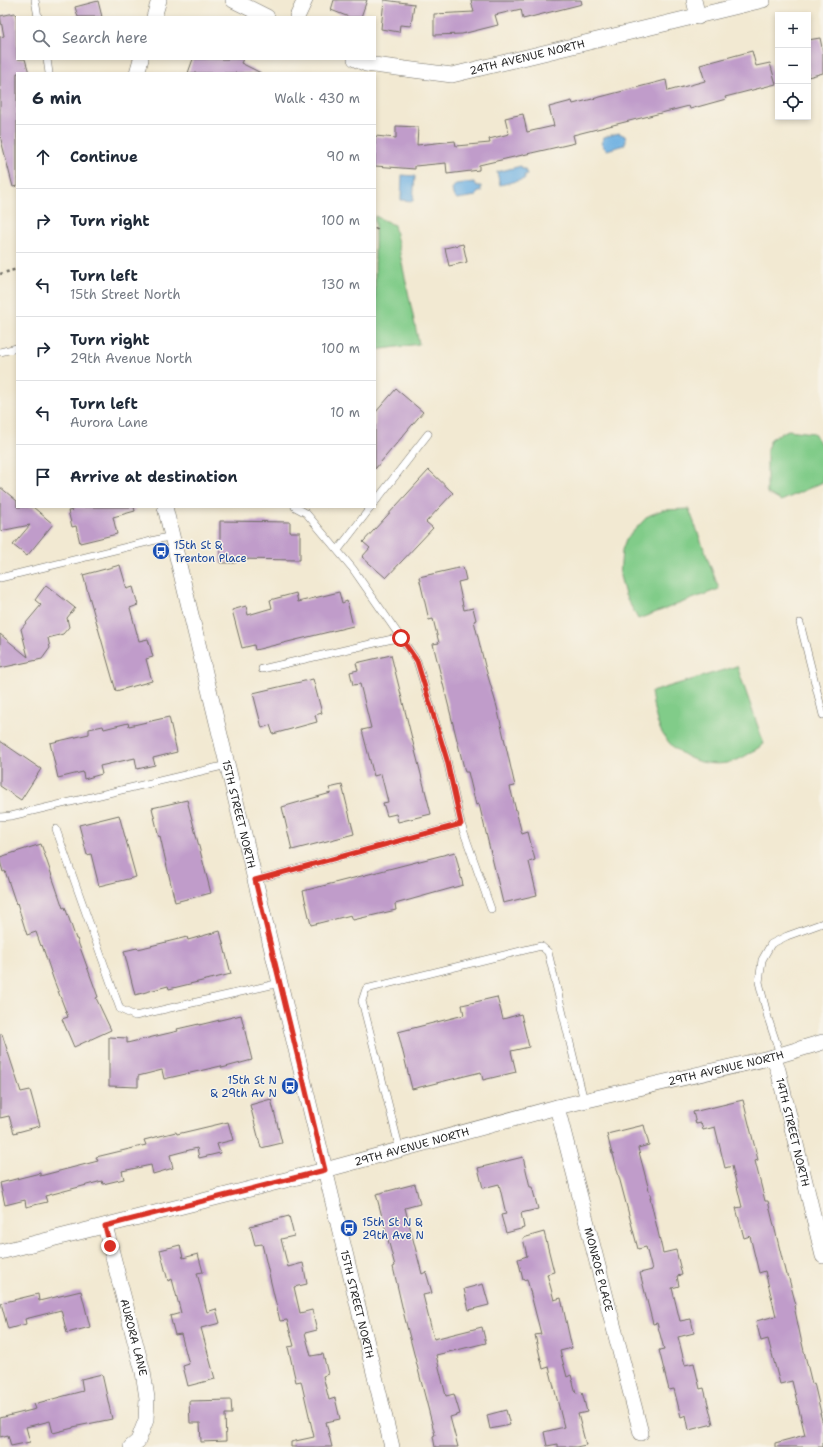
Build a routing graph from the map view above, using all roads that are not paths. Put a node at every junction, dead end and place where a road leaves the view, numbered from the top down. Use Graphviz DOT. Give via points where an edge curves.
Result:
graph roads {
  1 [pos="35,0"];
  2 [pos="159,0"];
  3 [pos="233,0"];
  4 [pos="305,0"];
  5 [pos="694,0"];
  6 [pos="763,0"];
  7 [pos="38,16"];
  8 [pos="154,16"];
  9 [pos="265,16"];
  10 [pos="297,16"];
  11 [pos="698,17"];
  12 [pos="47,60"];
  13 [pos="141,60"];
  14 [pos="357,60"];
  15 [pos="50,72"];
  16 [pos="137,72"];
  17 [pos="16,348"];
  18 [pos="0,352"];
  19 [pos="428,434"];
  20 [pos="376,501"];
  21 [pos="165,508"];
  22 [pos="297,508"];
  23 [pos="370,508"];
  24 [pos="172,536"];
  25 [pos="338,550"];
  26 [pos="0,578"];
  27 [pos="800,622"];
  28 [pos="401,638"];
  29 [pos="262,669"];
  30 [pos="823,716"];
  31 [pos="227,765"];
  32 [pos="0,818"];
  33 [pos="461,824"];
  34 [pos="56,830"];
  35 [pos="255,880"];
  36 [pos="491,909"];
  37 [pos="823,923"];
  38 [pos="280,983"];
  39 [pos="823,1042"];
  40 [pos="776,1056"];
  41 [pos="584,1101"];
  42 [pos="557,1107"];
  43 [pos="400,1150"];
  44 [pos="325,1170"];
  45 [pos="105,1226"];
  46 [pos="0,1252"];
  47 [pos="823,1256"];
  48 [pos="641,1433"];
  49 [pos="131,1447"];
  50 [pos="392,1447"];
  1 -- 7 [label="lane"];
  2 -- 8 [label="street"];
  3 -- 9 [label="street"];
  4 -- 10 [label="street"];
  5 -- 11 [label="street"];
  6 -- 11 [label="street, 24TH AVENUE NORTH"];
  11 -- 14 [label="street, 24TH AVENUE NORTH" via="452,75 366,64"];
  12 -- 15 [label="lane"];
  13 -- 16 [label="street"];
  17 -- 18 [label="lane"];
  19 -- 20 [label="lane"];
  21 -- 24 [label="street, 15TH STREET NORTH"];
  22 -- 25 [label="lane" via="306,513"];
  23 -- 25 [label="lane"];
  24 -- 26 [label="lane"];
  24 -- 31 [label="street, 15TH STREET NORTH"];
  25 -- 28 [label="lane"];
  27 -- 30 [label="lane"];
  28 -- 29 [label="lane"];
  28 -- 33 [label="lane" via="417,661 447,760"];
  31 -- 32 [label="lane"];
  31 -- 35 [label="street, 15TH STREET NORTH"];
  33 -- 35 [label="lane"];
  33 -- 36 [label="lane"];
  34 -- 38 [label="lane" via="120,1009 134,1016"];
  35 -- 38 [label="street, 15TH STREET NORTH"];
  37 -- 40 [label="lane" via="771,944 762,960 759,982"];
  38 -- 44 [label="street, 15TH STREET NORTH"];
  39 -- 40 [label="street, 29TH AVENUE NORTH"];
  40 -- 41 [label="street, 29TH AVENUE NORTH"];
  40 -- 47 [label="street, 14TH STREET NORTH"];
  41 -- 42 [label="street, 29TH AVENUE NORTH"];
  41 -- 43 [label="lane" via="548,952 540,946 366,989 362,1001"];
  42 -- 43 [label="street, 29TH AVENUE NORTH"];
  42 -- 48 [label="street, MONROE PLACE"];
  43 -- 44 [label="street, 29TH AVENUE NORTH"];
  44 -- 45 [label="street, 29TH AVENUE NORTH"];
  44 -- 50 [label="street, 15TH STREET NORTH"];
  45 -- 46 [label="street, 29TH AVENUE NORTH"];
  45 -- 49 [label="street, AURORA LANE" via="144,1372 146,1420 138,1441"];
}
